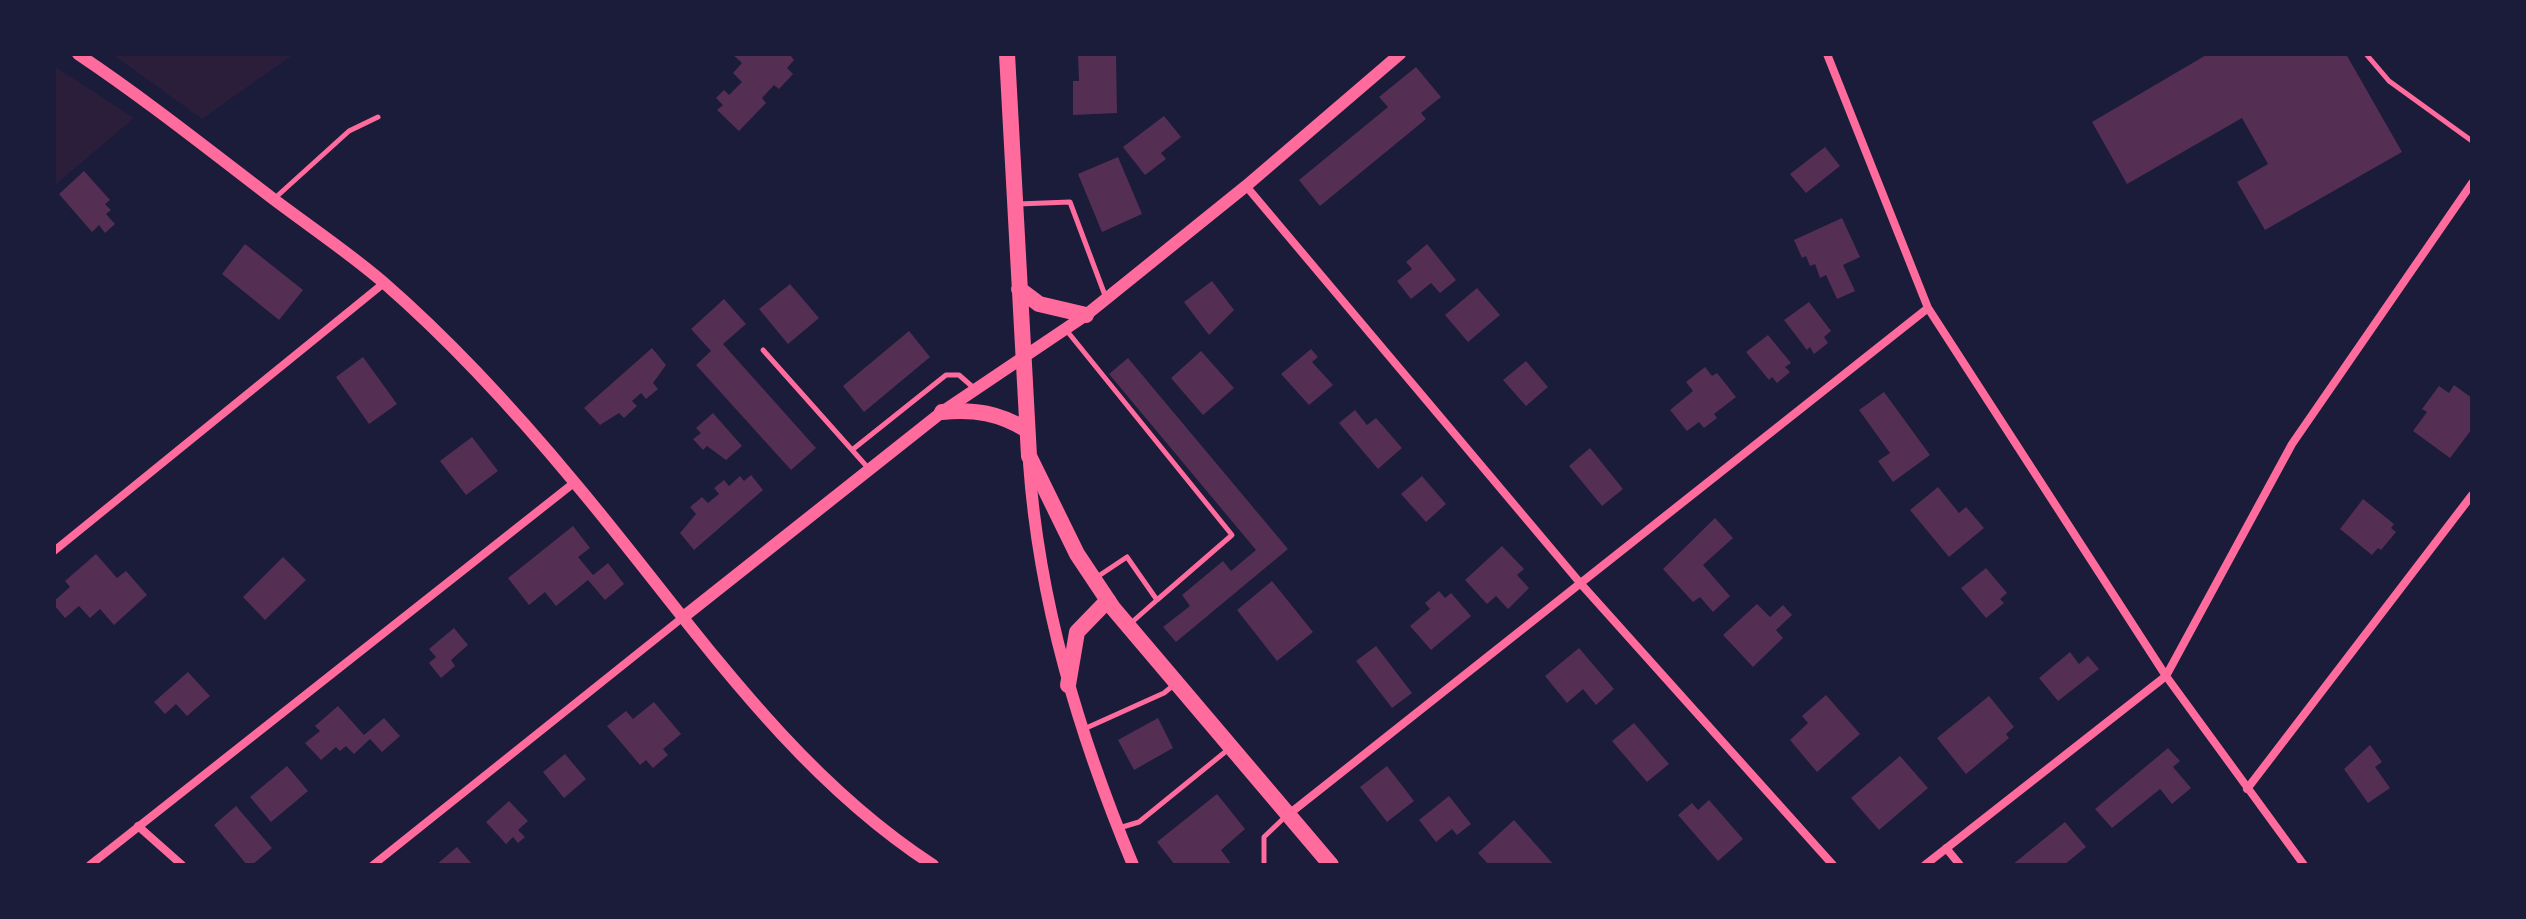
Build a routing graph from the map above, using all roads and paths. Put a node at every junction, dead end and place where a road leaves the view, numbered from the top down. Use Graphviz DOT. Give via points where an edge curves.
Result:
graph roads {
  1 [pos="78,54"];
  2 [pos="1007,54"];
  3 [pos="1400,54"];
  4 [pos="1827,54"];
  5 [pos="2366,54"];
  6 [pos="378,117"];
  7 [pos="2472,141"];
  8 [pos="2472,183"];
  9 [pos="1246,186"];
  10 [pos="274,199"];
  11 [pos="1014,205"];
  12 [pos="384,283"];
  13 [pos="1019,289"];
  14 [pos="1107,299"];
  15 [pos="1928,308"];
  16 [pos="1086,315"];
  17 [pos="1066,330"];
  18 [pos="763,350"];
  19 [pos="1023,358"];
  20 [pos="976,390"];
  21 [pos="942,412"];
  22 [pos="1027,430"];
  23 [pos="852,450"];
  24 [pos="1029,456"];
  25 [pos="869,470"];
  26 [pos="575,482"];
  27 [pos="2472,495"];
  28 [pos="54,551"];
  29 [pos="1094,580"];
  30 [pos="1581,584"];
  31 [pos="1108,600"];
  32 [pos="1157,600"];
  33 [pos="682,618"];
  34 [pos="1128,626"];
  35 [pos="2166,676"];
  36 [pos="1175,683"];
  37 [pos="1068,685"];
  38 [pos="1083,730"];
  39 [pos="1231,747"];
  40 [pos="2247,789"];
  41 [pos="1288,815"];
  42 [pos="138,826"];
  43 [pos="1118,828"];
  44 [pos="1946,848"];
  45 [pos="90,865"];
  46 [pos="182,865"];
  47 [pos="373,865"];
  48 [pos="933,865"];
  49 [pos="1133,865"];
  50 [pos="1264,865"];
  51 [pos="1331,865"];
  52 [pos="1833,865"];
  53 [pos="1925,865"];
  54 [pos="1960,865"];
  55 [pos="2304,865"];
  1 -- 10 [label="street"];
  2 -- 11 [label="main road"];
  3 -- 9 [label="street"];
  4 -- 15 [label="street"];
  5 -- 7 [label="lane" via="2389,81"];
  6 -- 10 [label="lane" via="349,131"];
  8 -- 35 [label="street" via="2292,444"];
  9 -- 14 [label="street"];
  9 -- 30 [label="street"];
  10 -- 12 [label="street"];
  11 -- 13 [label="main road"];
  11 -- 14 [label="lane" via="1070,202"];
  12 -- 26 [label="street"];
  12 -- 28 [label="street"];
  13 -- 16 [label="main road" via="1039,304"];
  13 -- 19 [label="main road"];
  14 -- 16 [label="street"];
  15 -- 30 [label="street"];
  15 -- 35 [label="street"];
  16 -- 17 [label="street"];
  17 -- 19 [label="street"];
  17 -- 32 [label="lane" via="1232,535"];
  18 -- 23 [label="lane"];
  19 -- 20 [label="street"];
  19 -- 22 [label="main road"];
  20 -- 21 [label="street"];
  20 -- 23 [label="lane" via="959,375 946,375"];
  21 -- 22 [label="main road" via="993,413"];
  21 -- 25 [label="street"];
  22 -- 24 [label="main road"];
  23 -- 25 [label="lane"];
  24 -- 29 [label="main road"];
  24 -- 37 [label="street" via="1034,531"];
  25 -- 33 [label="street"];
  26 -- 33 [label="street"];
  26 -- 42 [label="street"];
  27 -- 40 [label="street"];
  29 -- 31 [label="main road"];
  29 -- 32 [label="lane" via="1127,557"];
  30 -- 41 [label="street"];
  30 -- 52 [label="street"];
  31 -- 34 [label="main road"];
  31 -- 37 [label="main road" via="1077,632"];
  32 -- 34 [label="lane"];
  33 -- 47 [label="street"];
  33 -- 48 [label="street" via="799,753"];
  34 -- 36 [label="main road"];
  35 -- 40 [label="street"];
  35 -- 44 [label="street"];
  36 -- 38 [label="lane"];
  36 -- 39 [label="main road"];
  37 -- 38 [label="street"];
  38 -- 43 [label="street"];
  39 -- 41 [label="main road"];
  39 -- 43 [label="lane" via="1139,822"];
  40 -- 55 [label="street"];
  41 -- 50 [label="lane" via="1264,837"];
  41 -- 51 [label="main road"];
  42 -- 45 [label="street"];
  42 -- 46 [label="street"];
  43 -- 49 [label="street"];
  44 -- 53 [label="street"];
  44 -- 54 [label="street"];
}
